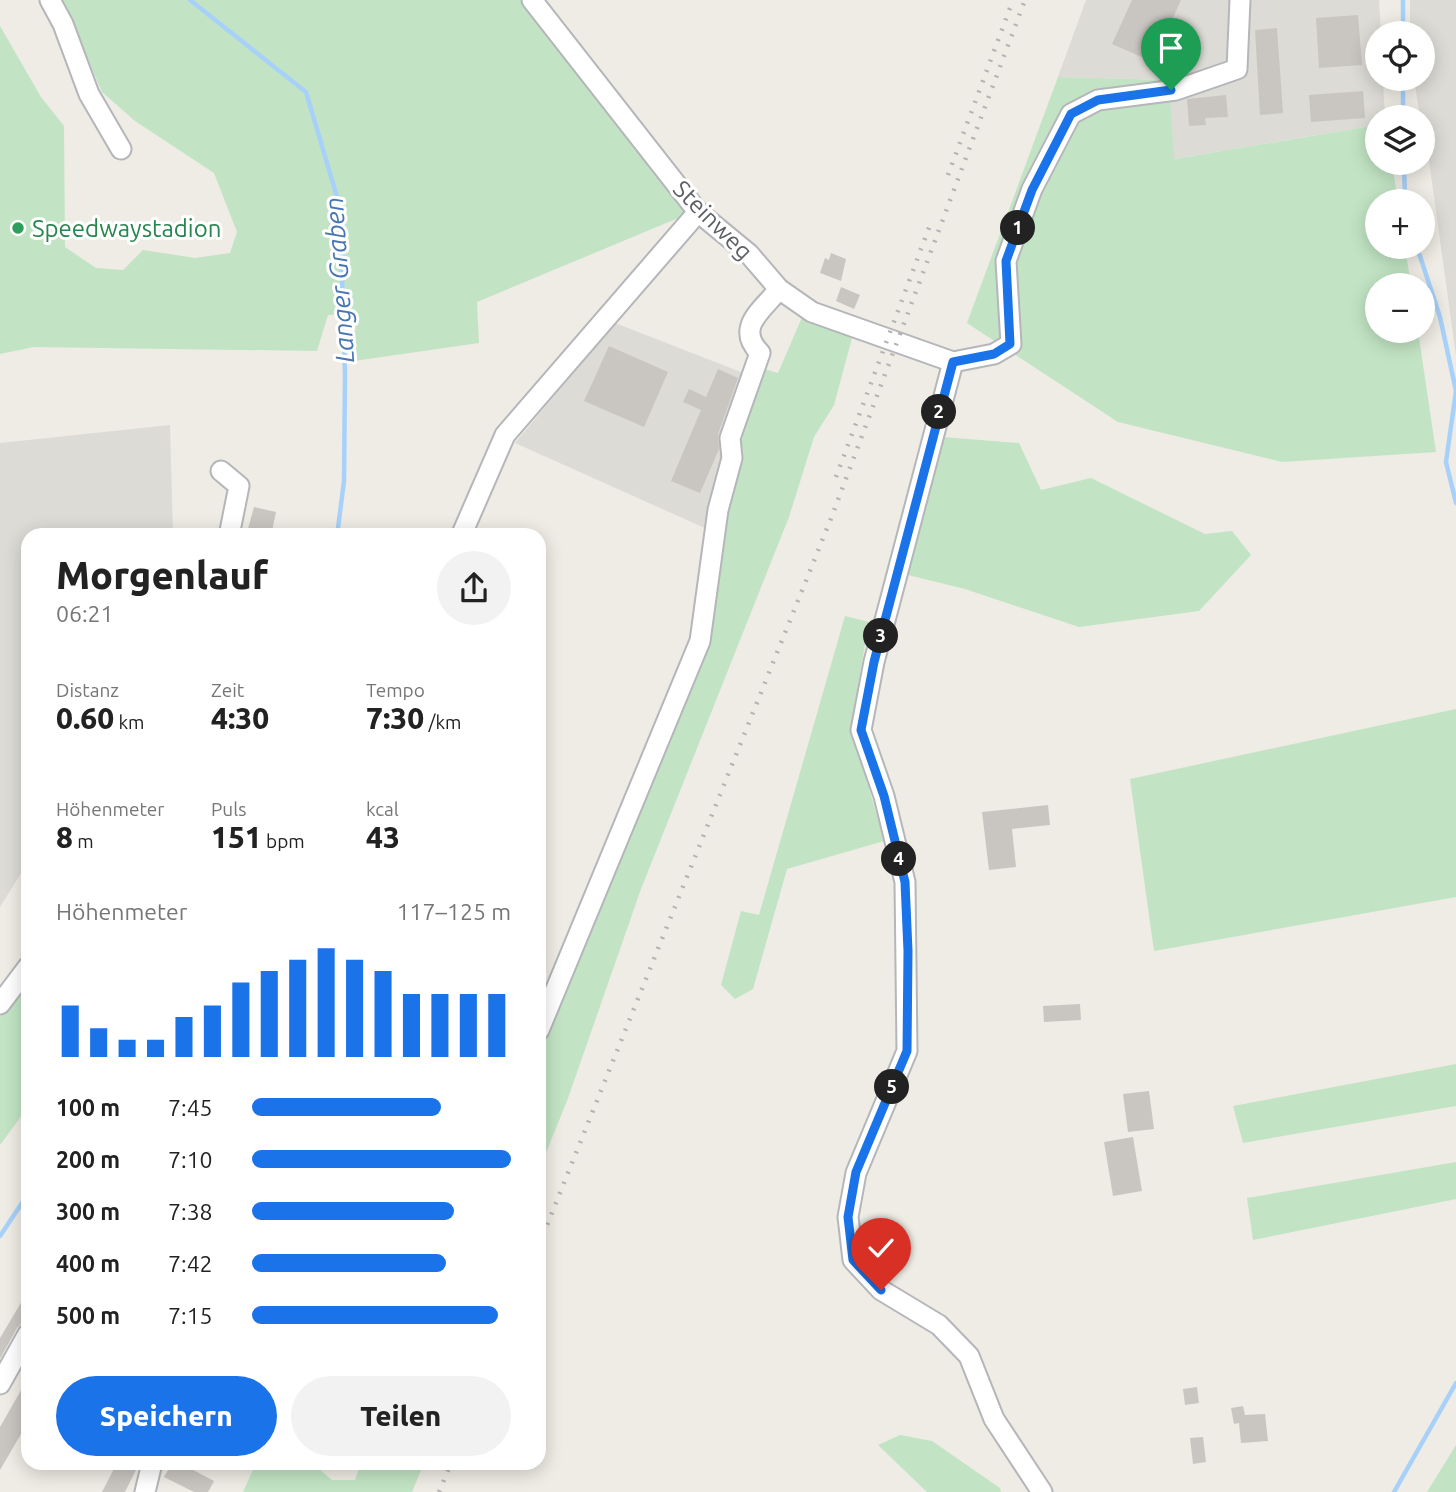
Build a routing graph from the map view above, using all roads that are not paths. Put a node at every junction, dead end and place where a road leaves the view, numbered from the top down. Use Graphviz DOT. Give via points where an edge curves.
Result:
graph roads {
  1 [pos="50,0"];
  2 [pos="532,0"];
  3 [pos="1240,0"];
  4 [pos="121,149"];
  5 [pos="698,212"];
  6 [pos="779,289"];
  7 [pos="953,362"];
  8 [pos="221,471"];
  9 [pos="231,528"];
  10 [pos="464,528"];
  11 [pos="21,976"];
  12 [pos="0,1004"];
  13 [pos="546,1013"];
  14 [pos="21,1346"];
  15 [pos="0,1384"];
  16 [pos="150,1470"];
  17 [pos="145,1492"];
  18 [pos="1042,1492"];
  1 -- 4 [label="street" via="89,94"];
  2 -- 5 [label="street, Steinweg"];
  3 -- 7 [label="street" via="1237,69 1177,90 1098,100 1071,114 1032,190 1006,261 1010,344 994,354"];
  5 -- 6 [label="street, Steinweg" via="749,254"];
  5 -- 10 [label="street" via="505,435"];
  6 -- 7 [label="street, Steinweg" via="812,312"];
  6 -- 13 [label="street" via="756,311 749,333 760,353 730,438 729,475 718,510 700,641"];
  7 -- 18 [label="street" via="874,662 861,730 884,796 905,882 907,1051 856,1172 848,1217 853,1260 881,1290 939,1325 969,1356 994,1419"];
  8 -- 9 [label="street" via="239,486"];
  11 -- 12 [label="street"];
  14 -- 15 [label="street"];
  16 -- 17 [label="street"];
}
